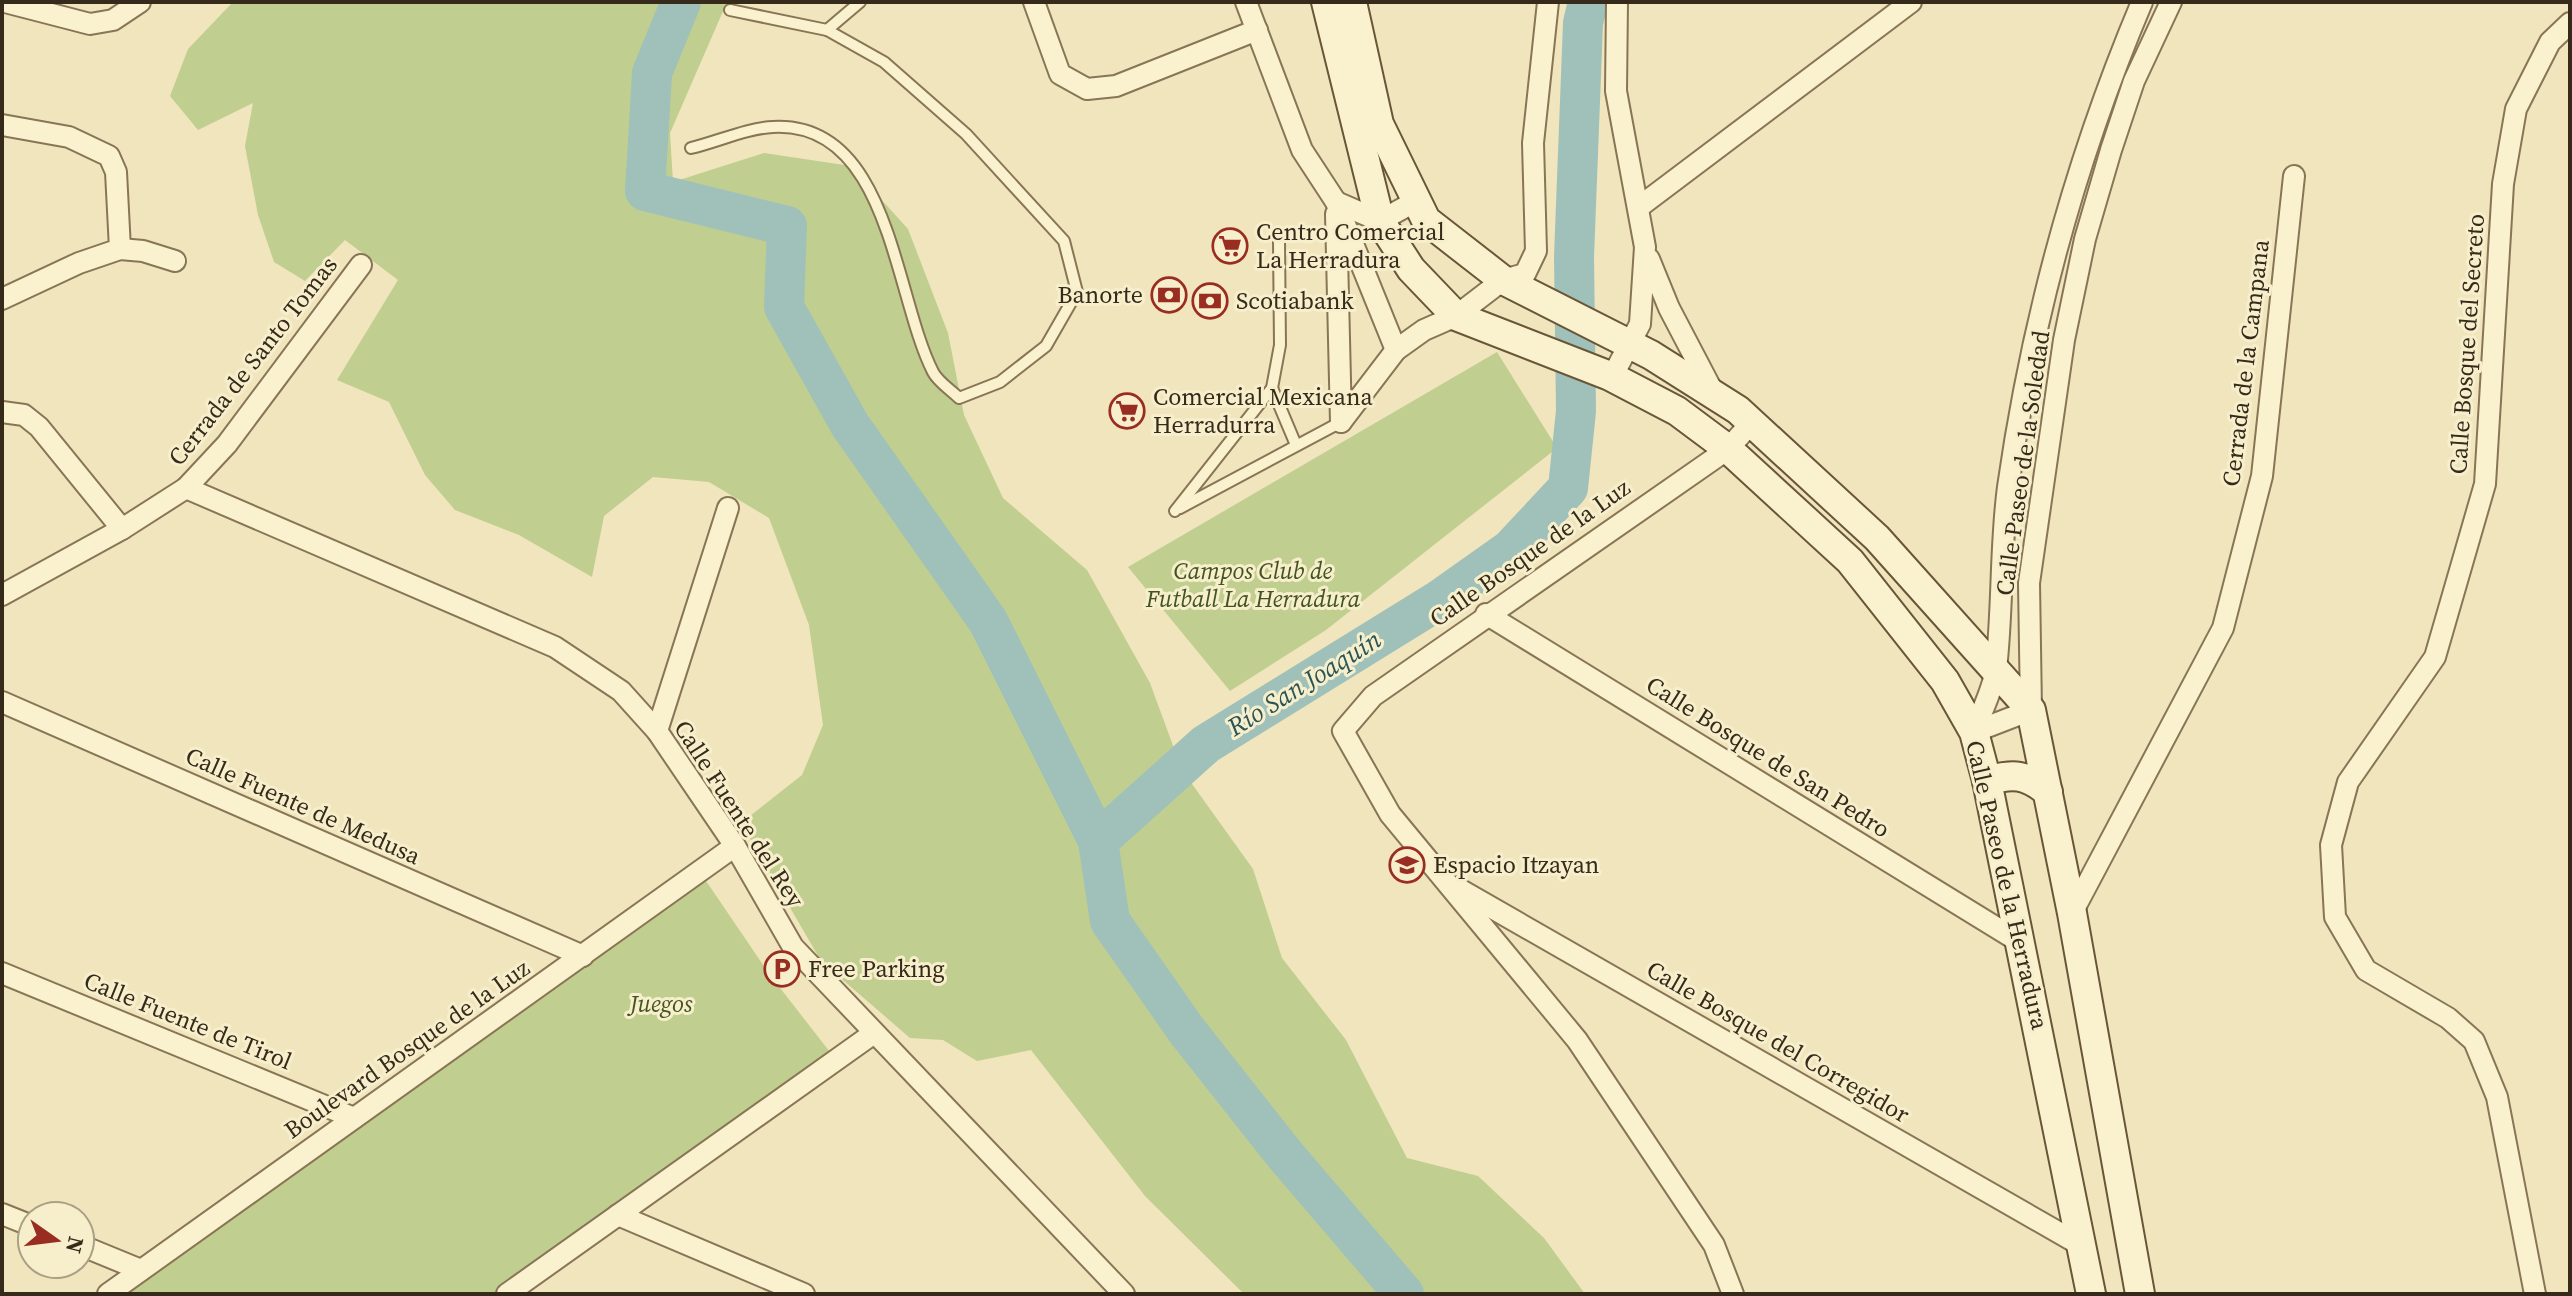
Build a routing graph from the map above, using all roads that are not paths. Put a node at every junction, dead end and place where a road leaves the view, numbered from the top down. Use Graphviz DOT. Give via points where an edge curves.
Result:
graph roads {
  1 [pos="8,2"];
  2 [pos="140,2"];
  3 [pos="860,2"];
  4 [pos="1034,2"];
  5 [pos="1246,2"];
  6 [pos="1326,2"];
  7 [pos="1352,2"];
  8 [pos="1548,2"];
  9 [pos="1617,2"];
  10 [pos="2142,2"];
  11 [pos="2171,2"];
  12 [pos="1901,6"];
  13 [pos="730,10"];
  14 [pos="2570,23"];
  15 [pos="827,30"];
  16 [pos="1257,30"];
  17 [pos="2,125"];
  18 [pos="691,148"];
  19 [pos="2294,176"];
  20 [pos="1416,201"];
  21 [pos="1336,202"];
  22 [pos="1639,207"];
  23 [pos="1380,221"];
  24 [pos="1279,241"];
  25 [pos="1645,247"];
  26 [pos="120,249"];
  27 [pos="175,261"];
  28 [pos="361,265"];
  29 [pos="1504,281"];
  30 [pos="2,299"];
  31 [pos="1456,316"];
  32 [pos="1629,344"];
  33 [pos="1396,350"];
  34 [pos="1611,376"];
  35 [pos="1272,388"];
  36 [pos="1715,396"];
  37 [pos="2,412"];
  38 [pos="1341,422"];
  39 [pos="1751,423"];
  40 [pos="1296,445"];
  41 [pos="1728,449"];
  42 [pos="186,488"];
  43 [pos="728,508"];
  44 [pos="122,529"];
  45 [pos="2,595"];
  46 [pos="1486,614"];
  47 [pos="1995,672"];
  48 [pos="2,702"];
  49 [pos="2031,710"];
  50 [pos="657,731"];
  51 [pos="1974,732"];
  52 [pos="1987,781"];
  53 [pos="2048,792"];
  54 [pos="735,846"];
  55 [pos="1446,882"];
  56 [pos="2072,913"];
  57 [pos="2023,944"];
  58 [pos="583,956"];
  59 [pos="2,973"];
  60 [pos="874,1033"];
  61 [pos="354,1118"];
  62 [pos="618,1215"];
  63 [pos="2084,1247"];
  64 [pos="96,1252"];
  65 [pos="141,1270"];
  66 [pos="108,1294"];
  67 [pos="507,1294"];
  68 [pos="804,1294"];
  69 [pos="1124,1294"];
  70 [pos="1733,1294"];
  71 [pos="2091,1294"];
  72 [pos="2140,1294"];
  73 [pos="2535,1294"];
  1 -- 2 [label="street" via="90,24 113,20"];
  3 -- 15 [label="lane"];
  4 -- 16 [label="street" via="1060,74 1087,89 1116,86"];
  5 -- 16 [label="street"];
  6 -- 23 [label="main road, Calle Paseo de la Herradura"];
  7 -- 20 [label="main road" via="1379,124"];
  8 -- 29 [label="street" via="1533,143 1536,251 1525,274"];
  9 -- 22 [label="street" via="1616,91"];
  10 -- 47 [label="street, Calle Paseo de la Soledad" via="2097,113 2064,215 2034,343 2008,487"];
  11 -- 49 [label="street, Calle Paseo de la Soledad" via="2134,81 2111,150 2067,325 2029,583"];
  12 -- 22 [label="street"];
  13 -- 15 [label="lane"];
  14 -- 73 [label="street, Calle Bosque del Secreto" via="2550,42 2516,109 2503,184 2485,484 2435,657 2348,782 2331,845 2335,917 2366,970 2448,1018 2474,1041 2497,1097"];
  15 -- 18 [label="lane" via="884,62 966,134 1064,241 1077,292 1046,346 1000,382 959,398 934,375 873,194 853,159 817,134 773,127"];
  16 -- 21 [label="street" via="1302,150"];
  17 -- 26 [label="street" via="69,137 109,156 116,172"];
  19 -- 56 [label="street, Cerrada de la Campana" via="2262,476 2223,628"];
  20 -- 23 [label="street"];
  20 -- 29 [label="main road" via="1426,220"];
  21 -- 23 [label="street"];
  21 -- 33 [label="street"];
  21 -- 38 [label="street"];
  22 -- 25 [label="street"];
  23 -- 31 [label="main road, Calle Paseo de la Herradura" via="1411,269"];
  24 -- 35 [label="lane" via="1280,345"];
  25 -- 32 [label="street" via="1643,313"];
  25 -- 36 [label="street" via="1669,308"];
  26 -- 27 [label="street"];
  26 -- 30 [label="street"];
  28 -- 42 [label="street, Cerrada de Santo Tomas" via="227,444"];
  29 -- 31 [label="street"];
  29 -- 32 [label="main road"];
  31 -- 33 [label="street"];
  31 -- 34 [label="main road, Calle Paseo de la Herradura"];
  32 -- 34 [label="street"];
  32 -- 36 [label="main road"];
  33 -- 38 [label="street"];
  34 -- 41 [label="main road, Calle Paseo de la Herradura" via="1677,411"];
  35 -- 40 [label="lane"];
  35 -- 40 [label="lane" via="1175,511"];
  36 -- 39 [label="main road"];
  37 -- 44 [label="street" via="24,415 39,427"];
  38 -- 40 [label="lane"];
  39 -- 41 [label="street, Calle Bosque de la Luz"];
  39 -- 47 [label="main road" via="1877,538"];
  41 -- 46 [label="street, Calle Bosque de la Luz"];
  41 -- 51 [label="main road, Calle Paseo de la Herradura" via="1850,561 1945,681"];
  42 -- 44 [label="street"];
  42 -- 50 [label="street, Calle Fuente del Rey" via="555,647 621,691"];
  43 -- 50 [label="street"];
  44 -- 45 [label="street"];
  46 -- 55 [label="street, Calle Bosque de la Luz" via="1373,696 1343,731 1390,814"];
  46 -- 57 [label="street, Calle Bosque de San Pedro"];
  47 -- 49 [label="main road"];
  47 -- 51 [label="street, Calle Paseo de la Soledad"];
  48 -- 58 [label="street, Calle Fuente de Medusa"];
  49 -- 51 [label="street"];
  49 -- 53 [label="main road"];
  50 -- 54 [label="street, Calle Fuente del Rey"];
  51 -- 52 [label="main road, Calle Paseo de la Herradura"];
  52 -- 53 [label="main road" via="2024,776"];
  52 -- 57 [label="main road, Calle Paseo de la Herradura"];
  53 -- 56 [label="main road"];
  54 -- 58 [label="street, Boulevard Bosque de la Luz"];
  54 -- 60 [label="street, Calle Fuente del Rey" via="793,947"];
  55 -- 63 [label="street, Calle Bosque del Corregidor"];
  55 -- 70 [label="street" via="1577,1040 1714,1245"];
  56 -- 72 [label="main road"];
  57 -- 63 [label="main road, Calle Paseo de la Herradura"];
  58 -- 61 [label="street, Boulevard Bosque de la Luz"];
  59 -- 61 [label="street, Calle Fuente de Tirol"];
  60 -- 62 [label="street"];
  60 -- 69 [label="street, Calle Fuente del Rey"];
  61 -- 65 [label="street, Boulevard Bosque de la Luz"];
  62 -- 67 [label="street"];
  62 -- 68 [label="street"];
  63 -- 71 [label="main road, Calle Paseo de la Herradura"];
  64 -- 65 [label="street"];
  65 -- 66 [label="street, Boulevard Bosque de la Luz"];
}
